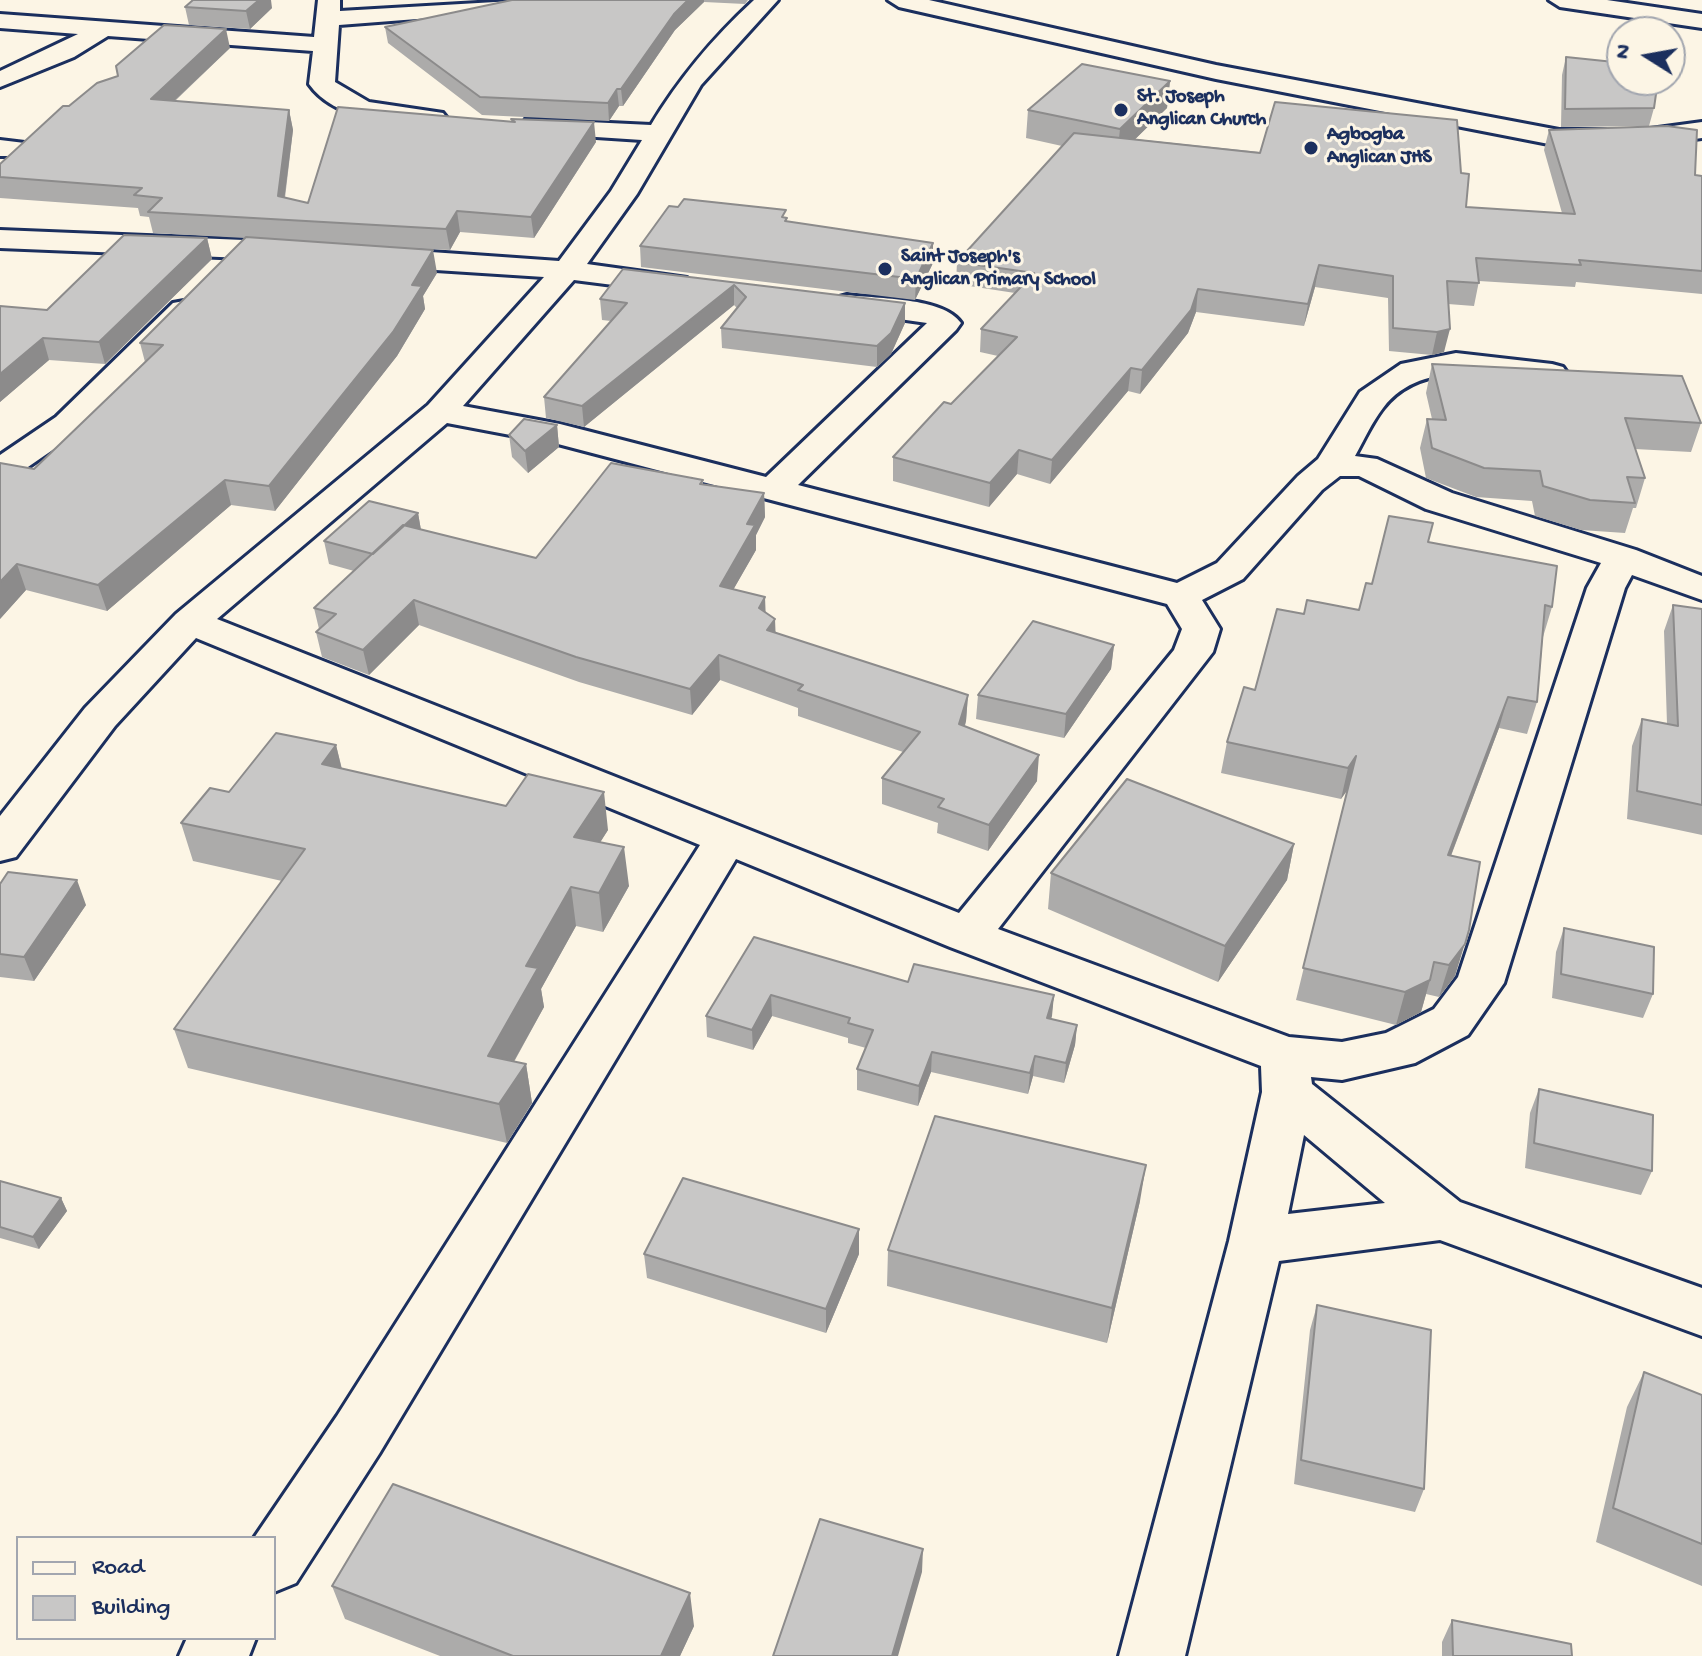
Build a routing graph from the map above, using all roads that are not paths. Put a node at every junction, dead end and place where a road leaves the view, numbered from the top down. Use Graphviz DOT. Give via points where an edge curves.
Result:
graph roads {
  1 [pos="767,0"];
  2 [pos="899,0"];
  3 [pos="1560,0"];
  4 [pos="521,4"];
  5 [pos="329,10"];
  6 [pos="159,14"];
  7 [pos="0,21"];
  8 [pos="1702,21"];
  9 [pos="103,29"];
  10 [pos="138,31"];
  11 [pos="325,45"];
  12 [pos="0,80"];
  13 [pos="455,120"];
  14 [pos="517,124"];
  15 [pos="1702,130"];
  16 [pos="656,133"];
  17 [pos="0,239"];
  18 [pos="243,248"];
  19 [pos="320,253"];
  20 [pos="351,255"];
  21 [pos="567,270"];
  22 [pos="705,287"];
  23 [pos="813,300"];
  24 [pos="1576,377"];
  25 [pos="440,412"];
  26 [pos="1331,466"];
  27 [pos="0,471"];
  28 [pos="774,489"];
  29 [pos="1623,558"];
  30 [pos="1702,589"];
  31 [pos="1181,596"];
  32 [pos="190,622"];
  33 [pos="727,838"];
  34 [pos="0,846"];
  35 [pos="967,935"];
  36 [pos="1286,1073"];
  37 [pos="1441,1218"];
  38 [pos="1256,1241"];
  39 [pos="1702,1312"];
  40 [pos="276,1559"];
  41 [pos="1152,1656"];
  1 -- 16 [label="street" via="690,82"];
  2 -- 15 [label="street" via="1216,72 1546,136 1643,138"];
  3 -- 8 [label="street"];
  4 -- 5 [label="street"];
  5 -- 11 [label="street"];
  6 -- 10 [label="street"];
  7 -- 9 [label="street"];
  9 -- 10 [label="street"];
  9 -- 12 [label="street"];
  10 -- 11 [label="street"];
  11 -- 13 [label="street" via="322,84 334,98 358,108"];
  14 -- 16 [label="street"];
  16 -- 21 [label="street" via="623,194"];
  17 -- 18 [label="street"];
  18 -- 19 [label="street"];
  18 -- 27 [label="street" via="68,424"];
  20 -- 21 [label="street"];
  21 -- 22 [label="street"];
  21 -- 25 [label="street"];
  23 -- 28 [label="street" via="936,315 945,323"];
  24 -- 26 [label="street" via="1456,363 1412,371 1372,399"];
  25 -- 28 [label="street" via="560,434"];
  25 -- 32 [label="street"];
  26 -- 29 [label="street" via="1365,466 1439,501"];
  26 -- 31 [label="street" via="1230,571"];
  28 -- 31 [label="street"];
  29 -- 30 [label="street"];
  29 -- 36 [label="street" via="1606,588 1480,983 1451,1022 1397,1050"];
  31 -- 35 [label="street" via="1201,629 1193,652"];
  32 -- 33 [label="street"];
  32 -- 34 [label="street" via="100,717"];
  33 -- 35 [label="street"];
  33 -- 40 [label="street"];
  35 -- 36 [label="street"];
  36 -- 37 [label="street"];
  36 -- 38 [label="street"];
  37 -- 38 [label="street"];
  37 -- 39 [label="street"];
  38 -- 41 [label="street"];
}
